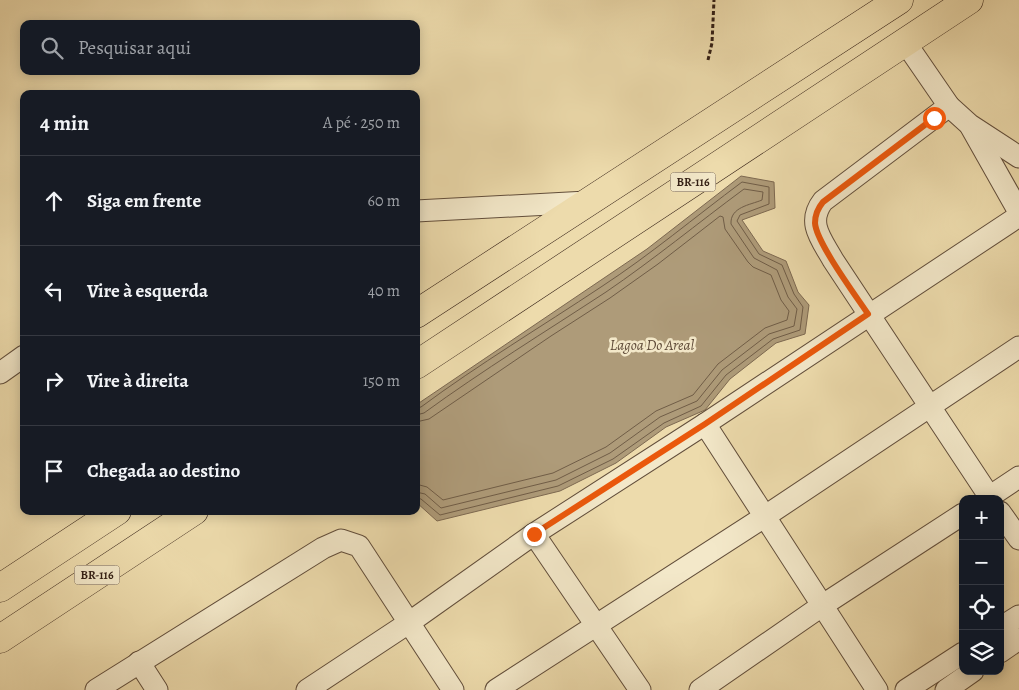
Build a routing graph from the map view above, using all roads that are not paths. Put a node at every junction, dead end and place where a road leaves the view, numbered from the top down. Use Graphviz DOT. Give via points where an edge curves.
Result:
graph roads {
  1 [pos="899,0"];
  2 [pos="969,0"];
  3 [pos="905,42"];
  4 [pos="950,106"];
  5 [pos="970,125"];
  6 [pos="1019,157"];
  7 [pos="587,202"];
  8 [pos="420,211"];
  9 [pos="1019,214"];
  10 [pos="420,311"];
  11 [pos="868,314"];
  12 [pos="1019,347"];
  13 [pos="20,359"];
  14 [pos="420,362"];
  15 [pos="0,372"];
  16 [pos="930,407"];
  17 [pos="705,424"];
  18 [pos="1019,477"];
  19 [pos="988,495"];
  20 [pos="999,495"];
  21 [pos="111,515"];
  22 [pos="188,515"];
  23 [pos="764,517"];
  24 [pos="959,517"];
  25 [pos="1004,518"];
  26 [pos="534,534"];
  27 [pos="1019,539"];
  28 [pos="0,588"];
  29 [pos="823,605"];
  30 [pos="1019,616"];
  31 [pos="410,622"];
  32 [pos="595,625"];
  33 [pos="1004,625"];
  34 [pos="0,639"];
  35 [pos="1019,639"];
  36 [pos="1004,649"];
  37 [pos="959,656"];
  38 [pos="139,662"];
  39 [pos="967,675"];
  40 [pos="96,690"];
  41 [pos="157,690"];
  42 [pos="307,690"];
  43 [pos="453,690"];
  44 [pos="496,690"];
  45 [pos="640,690"];
  46 [pos="700,690"];
  47 [pos="877,690"];
  48 [pos="906,690"];
  49 [pos="946,690"];
  1 -- 7 [label="highway"];
  2 -- 3 [label="highway, BR-116"];
  3 -- 4 [label="street"];
  3 -- 14 [label="highway, BR-116"];
  4 -- 5 [label="street"];
  4 -- 11 [label="street" via="818,208 815,223 820,238"];
  5 -- 6 [label="street"];
  5 -- 9 [label="street"];
  7 -- 8 [label="street"];
  7 -- 10 [label="highway"];
  9 -- 11 [label="street"];
  11 -- 16 [label="street"];
  11 -- 17 [label="street"];
  12 -- 16 [label="street"];
  13 -- 15 [label="street"];
  16 -- 19 [label="street"];
  16 -- 23 [label="street"];
  17 -- 23 [label="street"];
  17 -- 26 [label="street"];
  18 -- 20 [label="street"];
  21 -- 28 [label="highway"];
  22 -- 34 [label="highway, BR-116"];
  23 -- 29 [label="street"];
  23 -- 32 [label="street"];
  24 -- 29 [label="street"];
  25 -- 27 [label="street"];
  26 -- 31 [label="street"];
  26 -- 32 [label="street"];
  29 -- 46 [label="street"];
  29 -- 47 [label="street"];
  30 -- 33 [label="street"];
  31 -- 38 [label="street" via="359,546 341,540"];
  31 -- 42 [label="street"];
  31 -- 43 [label="street"];
  32 -- 44 [label="street"];
  32 -- 45 [label="street"];
  35 -- 36 [label="street"];
  37 -- 48 [label="street"];
  38 -- 40 [label="street"];
  38 -- 41 [label="street"];
  39 -- 49 [label="street"];
}
